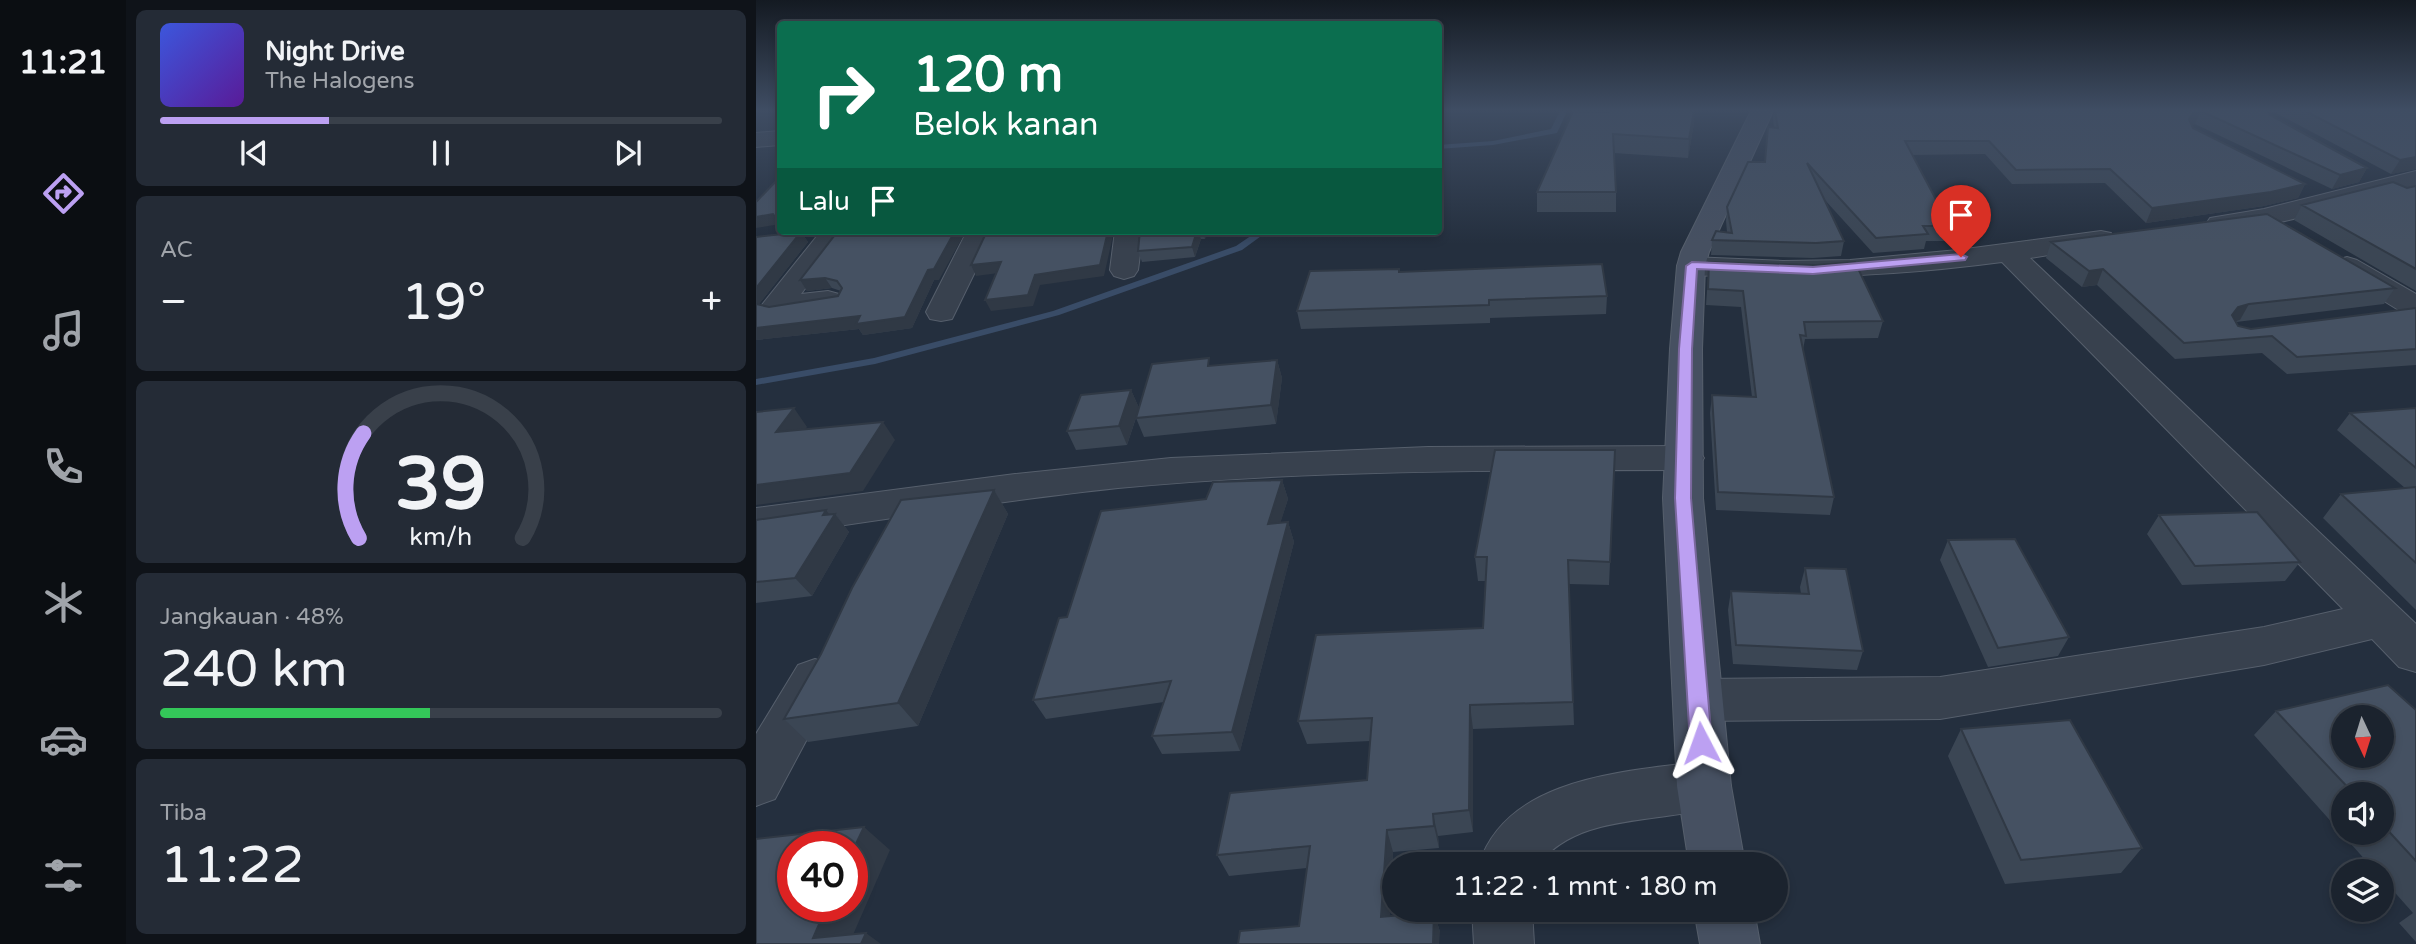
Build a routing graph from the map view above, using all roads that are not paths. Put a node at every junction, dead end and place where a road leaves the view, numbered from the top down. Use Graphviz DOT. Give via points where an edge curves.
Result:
graph roads {
  1 [pos="1741,155"];
  2 [pos="2353,167"];
  3 [pos="2416,178"];
  4 [pos="2293,183"];
  5 [pos="2388,187"];
  6 [pos="2330,201"];
  7 [pos="2416,201"];
  8 [pos="2264,217"];
  9 [pos="2187,228"];
  10 [pos="831,235"];
  11 [pos="979,235"];
  12 [pos="1128,235"];
  13 [pos="2133,235"];
  14 [pos="2008,252"];
  15 [pos="1692,266"];
  16 [pos="1124,270"];
  17 [pos="832,300"];
  18 [pos="766,307"];
  19 [pos="2416,307"];
  20 [pos="941,312"];
  21 [pos="2416,312"];
  22 [pos="2376,317"];
  23 [pos="1685,458"];
  24 [pos="895,505"];
  25 [pos="756,523"];
  26 [pos="873,554"];
  27 [pos="2379,619"];
  28 [pos="833,640"];
  29 [pos="2416,653"];
  30 [pos="1698,700"];
  31 [pos="756,782"];
  32 [pos="1704,786"];
  33 [pos="1515,852"];
  34 [pos="1715,852"];
  35 [pos="1503,922"];
  36 [pos="1726,922"];
  37 [pos="1504,944"];
  38 [pos="1730,944"];
  1 -- 15 [label="street"];
  2 -- 5 [label="street"];
  3 -- 5 [label="street"];
  4 -- 6 [label="street"];
  5 -- 6 [label="street"];
  5 -- 7 [label="street"];
  6 -- 8 [label="street"];
  8 -- 9 [label="street"];
  8 -- 19 [label="street"];
  10 -- 18 [label="street"];
  11 -- 20 [label="street"];
  12 -- 16 [label="street"];
  13 -- 14 [label="street"];
  14 -- 15 [label="street" via="1826,270"];
  14 -- 27 [label="street"];
  15 -- 23 [label="street"];
  17 -- 18 [label="street"];
  21 -- 22 [label="street"];
  23 -- 24 [label="street" via="1444,459 1171,471"];
  23 -- 30 [label="street" via="1683,498"];
  24 -- 25 [label="street"];
  24 -- 26 [label="street"];
  27 -- 29 [label="street"];
  27 -- 30 [label="street" via="2264,646 1940,698"];
  28 -- 31 [label="street"];
  30 -- 32 [label="street"];
  32 -- 33 [label="street" via="1602,803 1546,820"];
  32 -- 34 [label="street"];
  35 -- 37 [label="street"];
  36 -- 38 [label="street"];
}
